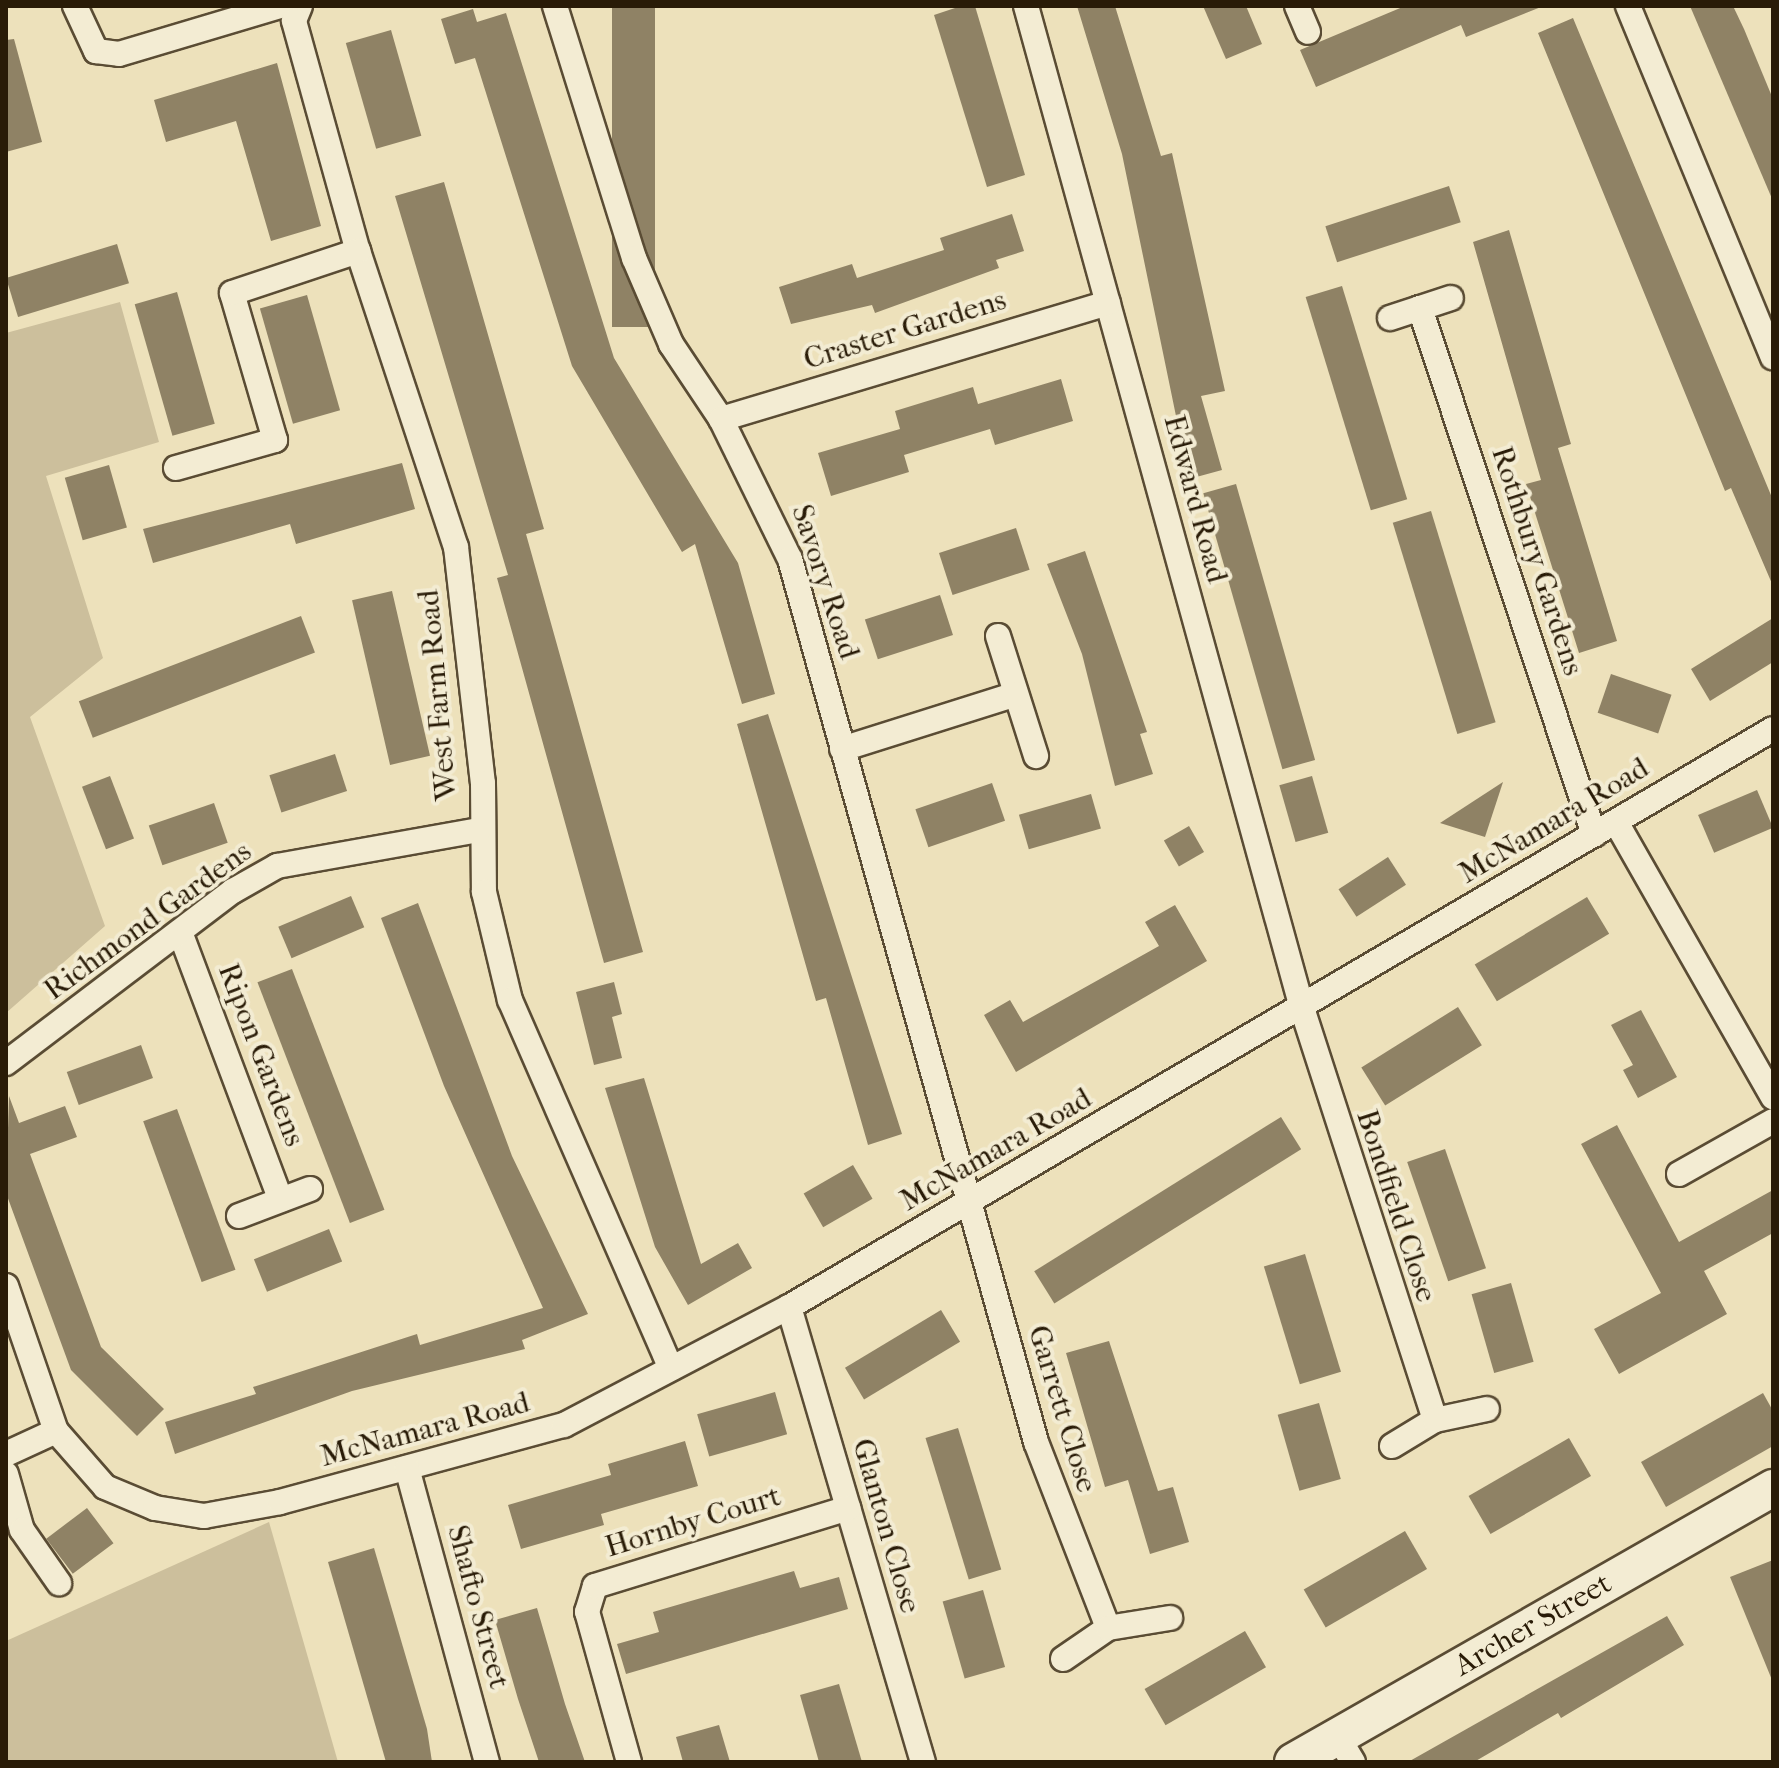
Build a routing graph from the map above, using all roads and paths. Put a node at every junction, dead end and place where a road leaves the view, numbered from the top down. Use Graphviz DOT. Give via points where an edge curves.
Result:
graph roads {
  1 [pos="75,6"];
  2 [pos="280,6"];
  3 [pos="300,6"];
  4 [pos="555,6"];
  5 [pos="1026,6"];
  6 [pos="1297,6"];
  7 [pos="1628,6"];
  8 [pos="1308,32"];
  9 [pos="358,251"];
  10 [pos="1451,298"];
  11 [pos="1108,303"];
  12 [pos="1420,308"];
  13 [pos="1390,318"];
  14 [pos="1773,357"];
  15 [pos="721,419"];
  16 [pos="176,468"];
  17 [pos="998,636"];
  18 [pos="1016,694"];
  19 [pos="1773,729"];
  20 [pos="842,749"];
  21 [pos="1036,756"];
  22 [pos="1616,822"];
  23 [pos="479,830"];
  24 [pos="1594,835"];
  25 [pos="180,932"];
  26 [pos="1302,1008"];
  27 [pos="6,1063"];
  28 [pos="1773,1097"];
  29 [pos="1773,1121"];
  30 [pos="1679,1174"];
  31 [pos="310,1189"];
  32 [pos="281,1200"];
  33 [pos="966,1204"];
  34 [pos="239,1216"];
  35 [pos="8,1291"];
  36 [pos="789,1307"];
  37 [pos="671,1368"];
  38 [pos="1487,1409"];
  39 [pos="1435,1420"];
  40 [pos="56,1431"];
  41 [pos="1392,1446"];
  42 [pos="6,1454"];
  43 [pos="407,1468"];
  44 [pos="6,1474"];
  45 [pos="1773,1488"];
  46 [pos="848,1508"];
  47 [pos="59,1583"];
  48 [pos="1170,1618"];
  49 [pos="1108,1628"];
  50 [pos="1063,1659"];
  51 [pos="1345,1749"];
  52 [pos="487,1762"];
  53 [pos="629,1762"];
  54 [pos="923,1762"];
  55 [pos="1293,1762"];
  1 -- 2 [label="street" via="96,51 119,54"];
  3 -- 9 [label="street, West Farm Road" via="294,21"];
  4 -- 15 [label="street, Savory Road" via="634,258 671,344"];
  5 -- 11 [label="street, Edward Road"];
  6 -- 8 [label="street"];
  7 -- 14 [label="street"];
  9 -- 16 [label="street" via="232,293 275,440"];
  9 -- 23 [label="street, West Farm Road" via="456,547 483,783"];
  10 -- 12 [label="street"];
  11 -- 15 [label="street, Craster Gardens"];
  11 -- 26 [label="street, Edward Road"];
  12 -- 13 [label="street"];
  12 -- 24 [label="street, Rothbury Gardens"];
  15 -- 20 [label="street, Savory Road" via="790,559"];
  17 -- 18 [label="street"];
  18 -- 20 [label="street"];
  18 -- 21 [label="street"];
  19 -- 22 [label="street, McNamara Road"];
  20 -- 33 [label="street, Savory Road"];
  22 -- 24 [label="street, McNamara Road"];
  22 -- 28 [label="street"];
  23 -- 25 [label="street, Richmond Gardens" via="277,866"];
  23 -- 37 [label="street, West Farm Road" via="484,892 510,1000"];
  24 -- 26 [label="street, McNamara Road"];
  25 -- 27 [label="street, Richmond Gardens"];
  25 -- 32 [label="street, Ripon Gardens"];
  26 -- 33 [label="street, McNamara Road"];
  26 -- 39 [label="street, Bondfield Close"];
  29 -- 30 [label="street"];
  31 -- 32 [label="street"];
  32 -- 34 [label="street"];
  33 -- 36 [label="street, McNamara Road"];
  33 -- 49 [label="street, Garrett Close" via="1036,1442"];
  35 -- 40 [label="street"];
  36 -- 37 [label="street, McNamara Road"];
  36 -- 46 [label="street, Glanton Close"];
  37 -- 43 [label="street, McNamara Road" via="564,1425"];
  38 -- 39 [label="street"];
  39 -- 41 [label="street"];
  40 -- 42 [label="street"];
  40 -- 43 [label="street, McNamara Road" via="105,1487 155,1508 204,1516"];
  43 -- 52 [label="street, Shafto Street"];
  44 -- 47 [label="street" via="22,1530"];
  45 -- 51 [label="main road, Archer Street"];
  46 -- 53 [label="street, Hornby Court" via="595,1586 587,1612"];
  46 -- 54 [label="street, Glanton Close"];
  48 -- 49 [label="street"];
  49 -- 50 [label="street"];
  51 -- 55 [label="main road, Archer Street"];
}
